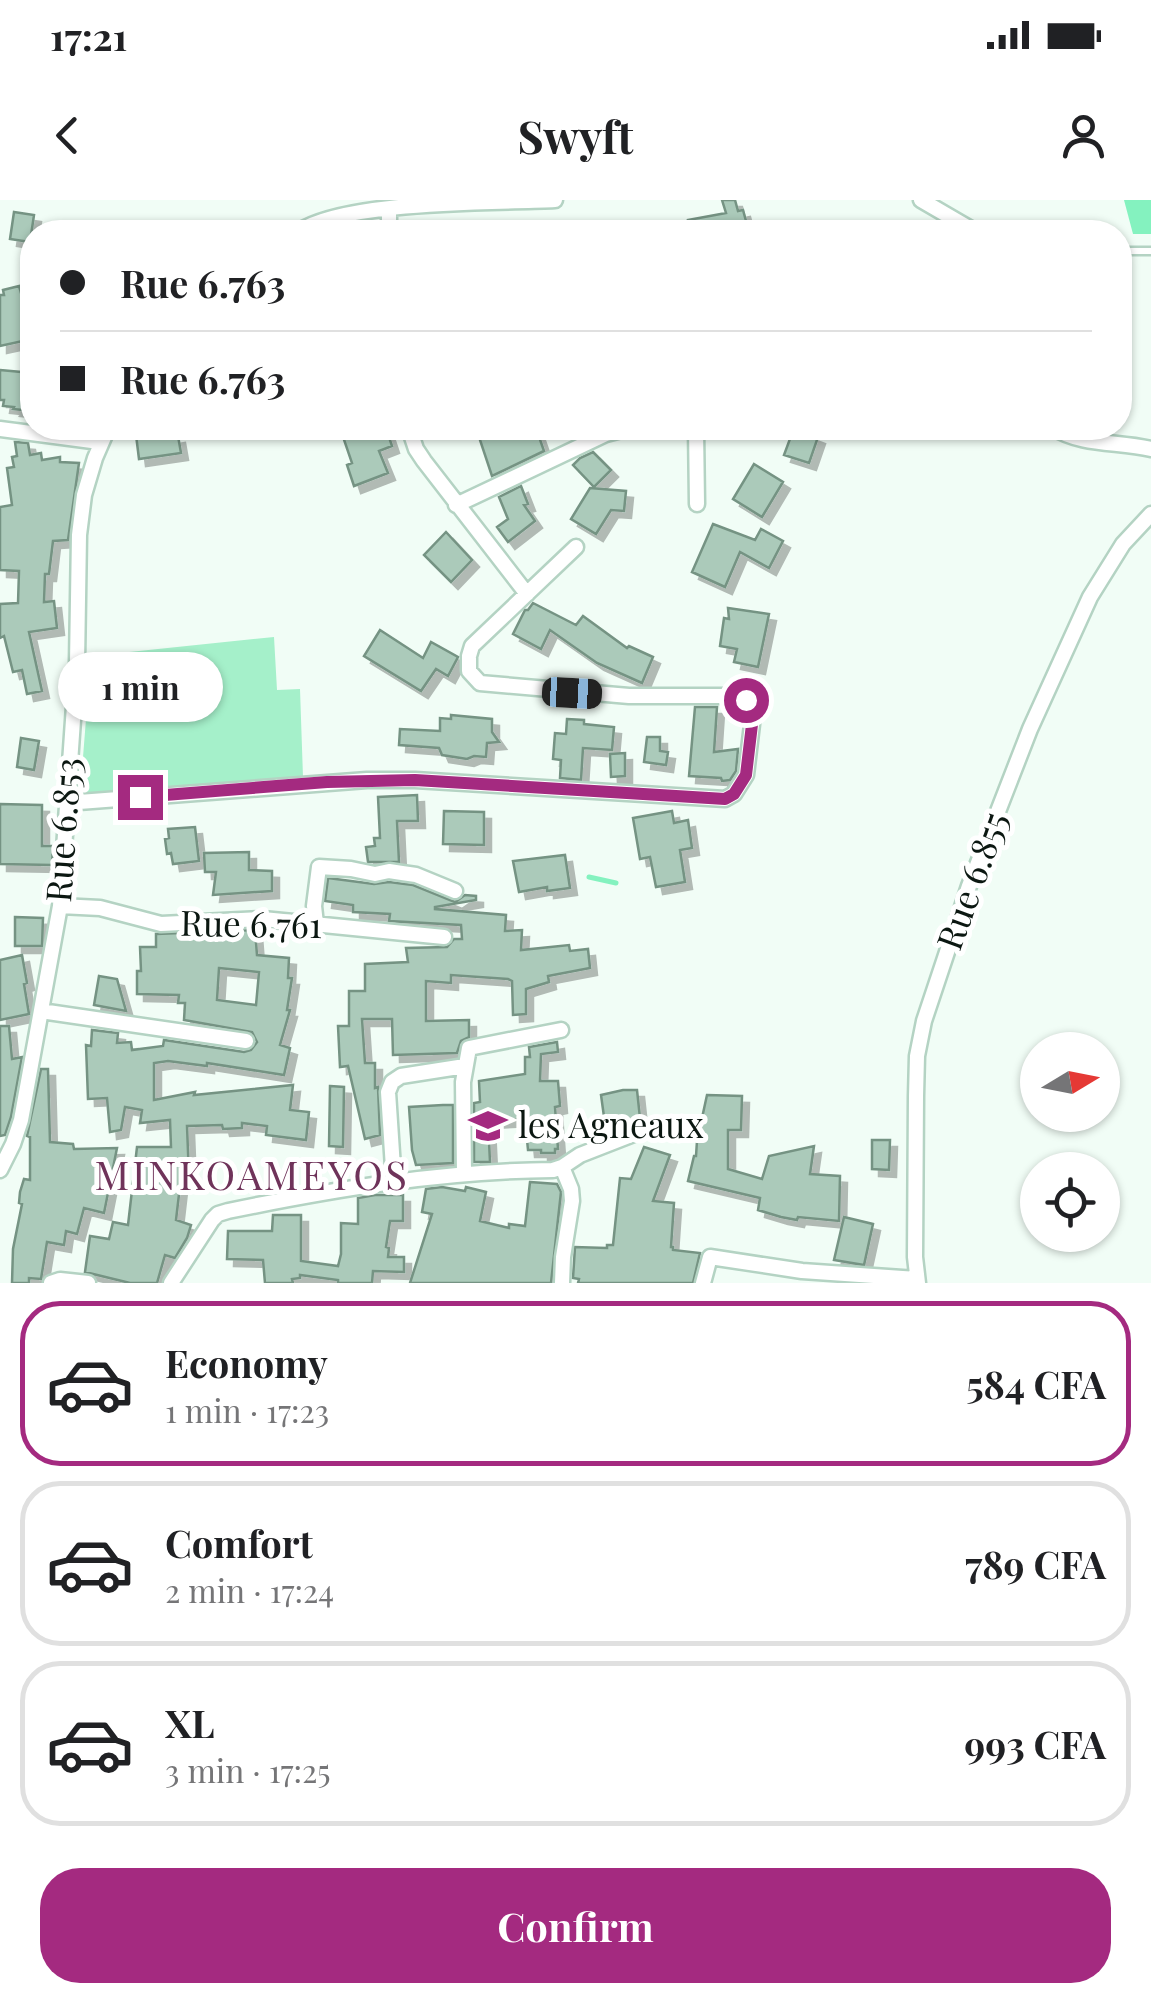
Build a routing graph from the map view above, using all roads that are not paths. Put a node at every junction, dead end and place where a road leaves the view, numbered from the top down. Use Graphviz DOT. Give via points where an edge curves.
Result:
graph roads {
  1 [pos="555,200"];
  2 [pos="921,200"];
  3 [pos="418,203"];
  4 [pos="356,206"];
  5 [pos="389,209"];
  6 [pos="323,220"];
  7 [pos="389,220"];
  8 [pos="954,220"];
  9 [pos="93,440"];
  10 [pos="103,440"];
  11 [pos="413,440"];
  12 [pos="593,440"];
  13 [pos="696,440"];
  14 [pos="1093,440"];
  15 [pos="1151,450"];
  16 [pos="95,458"];
  17 [pos="456,504"];
  18 [pos="697,504"];
  19 [pos="1151,514"];
  20 [pos="576,547"];
  21 [pos="528,594"];
  22 [pos="66,804"];
  23 [pos="454,891"];
  24 [pos="60,906"];
  25 [pos="316,924"];
  26 [pos="444,937"];
  27 [pos="41,1011"];
  28 [pos="560,1030"];
  29 [pos="246,1041"];
  30 [pos="465,1066"];
  31 [pos="639,1132"];
  32 [pos="562,1168"];
  33 [pos="0,1170"];
  34 [pos="464,1174"];
  35 [pos="394,1183"];
  36 [pos="918,1281"];
  37 [pos="51,1283"];
  38 [pos="88,1283"];
  39 [pos="171,1283"];
  40 [pos="562,1283"];
  41 [pos="703,1283"];
  1 -- 3 [label="street"];
  2 -- 8 [label="street"];
  3 -- 5 [label="street"];
  4 -- 5 [label="street"];
  4 -- 6 [label="street"];
  5 -- 7 [label="street"];
  9 -- 16 [label="street"];
  10 -- 16 [label="street, Rue 6.853"];
  11 -- 17 [label="street"];
  12 -- 17 [label="street"];
  13 -- 18 [label="street"];
  14 -- 15 [label="street"];
  16 -- 22 [label="street, Rue 6.853" via="79,534"];
  17 -- 21 [label="street"];
  19 -- 36 [label="street, Rue 6.855" via="1090,597 1030,729 924,1021 916,1096"];
  20 -- 21 [label="street"];
  21 -- 22 [label="street" via="472,646 470,671 480,682 572,693 737,696 753,716 746,775 734,794 725,799 366,780"];
  22 -- 24 [label="street, Rue 6.853"];
  23 -- 25 [label="street" via="402,873 319,867"];
  24 -- 25 [label="street, Rue 6.761" via="100,908 161,924"];
  24 -- 27 [label="street, Rue 6.853"];
  25 -- 26 [label="street, Rue 6.761"];
  27 -- 29 [label="street"];
  27 -- 33 [label="street, Rue 6.853" via="21,1120"];
  28 -- 30 [label="street" via="472,1047"];
  30 -- 34 [label="street"];
  30 -- 35 [label="street" via="392,1082"];
  31 -- 32 [label="street"];
  32 -- 34 [label="street"];
  32 -- 40 [label="street" via="572,1200"];
  34 -- 35 [label="street"];
  35 -- 39 [label="street" via="218,1214"];
  36 -- 41 [label="street" via="710,1258"];
  37 -- 38 [label="street"];
}
